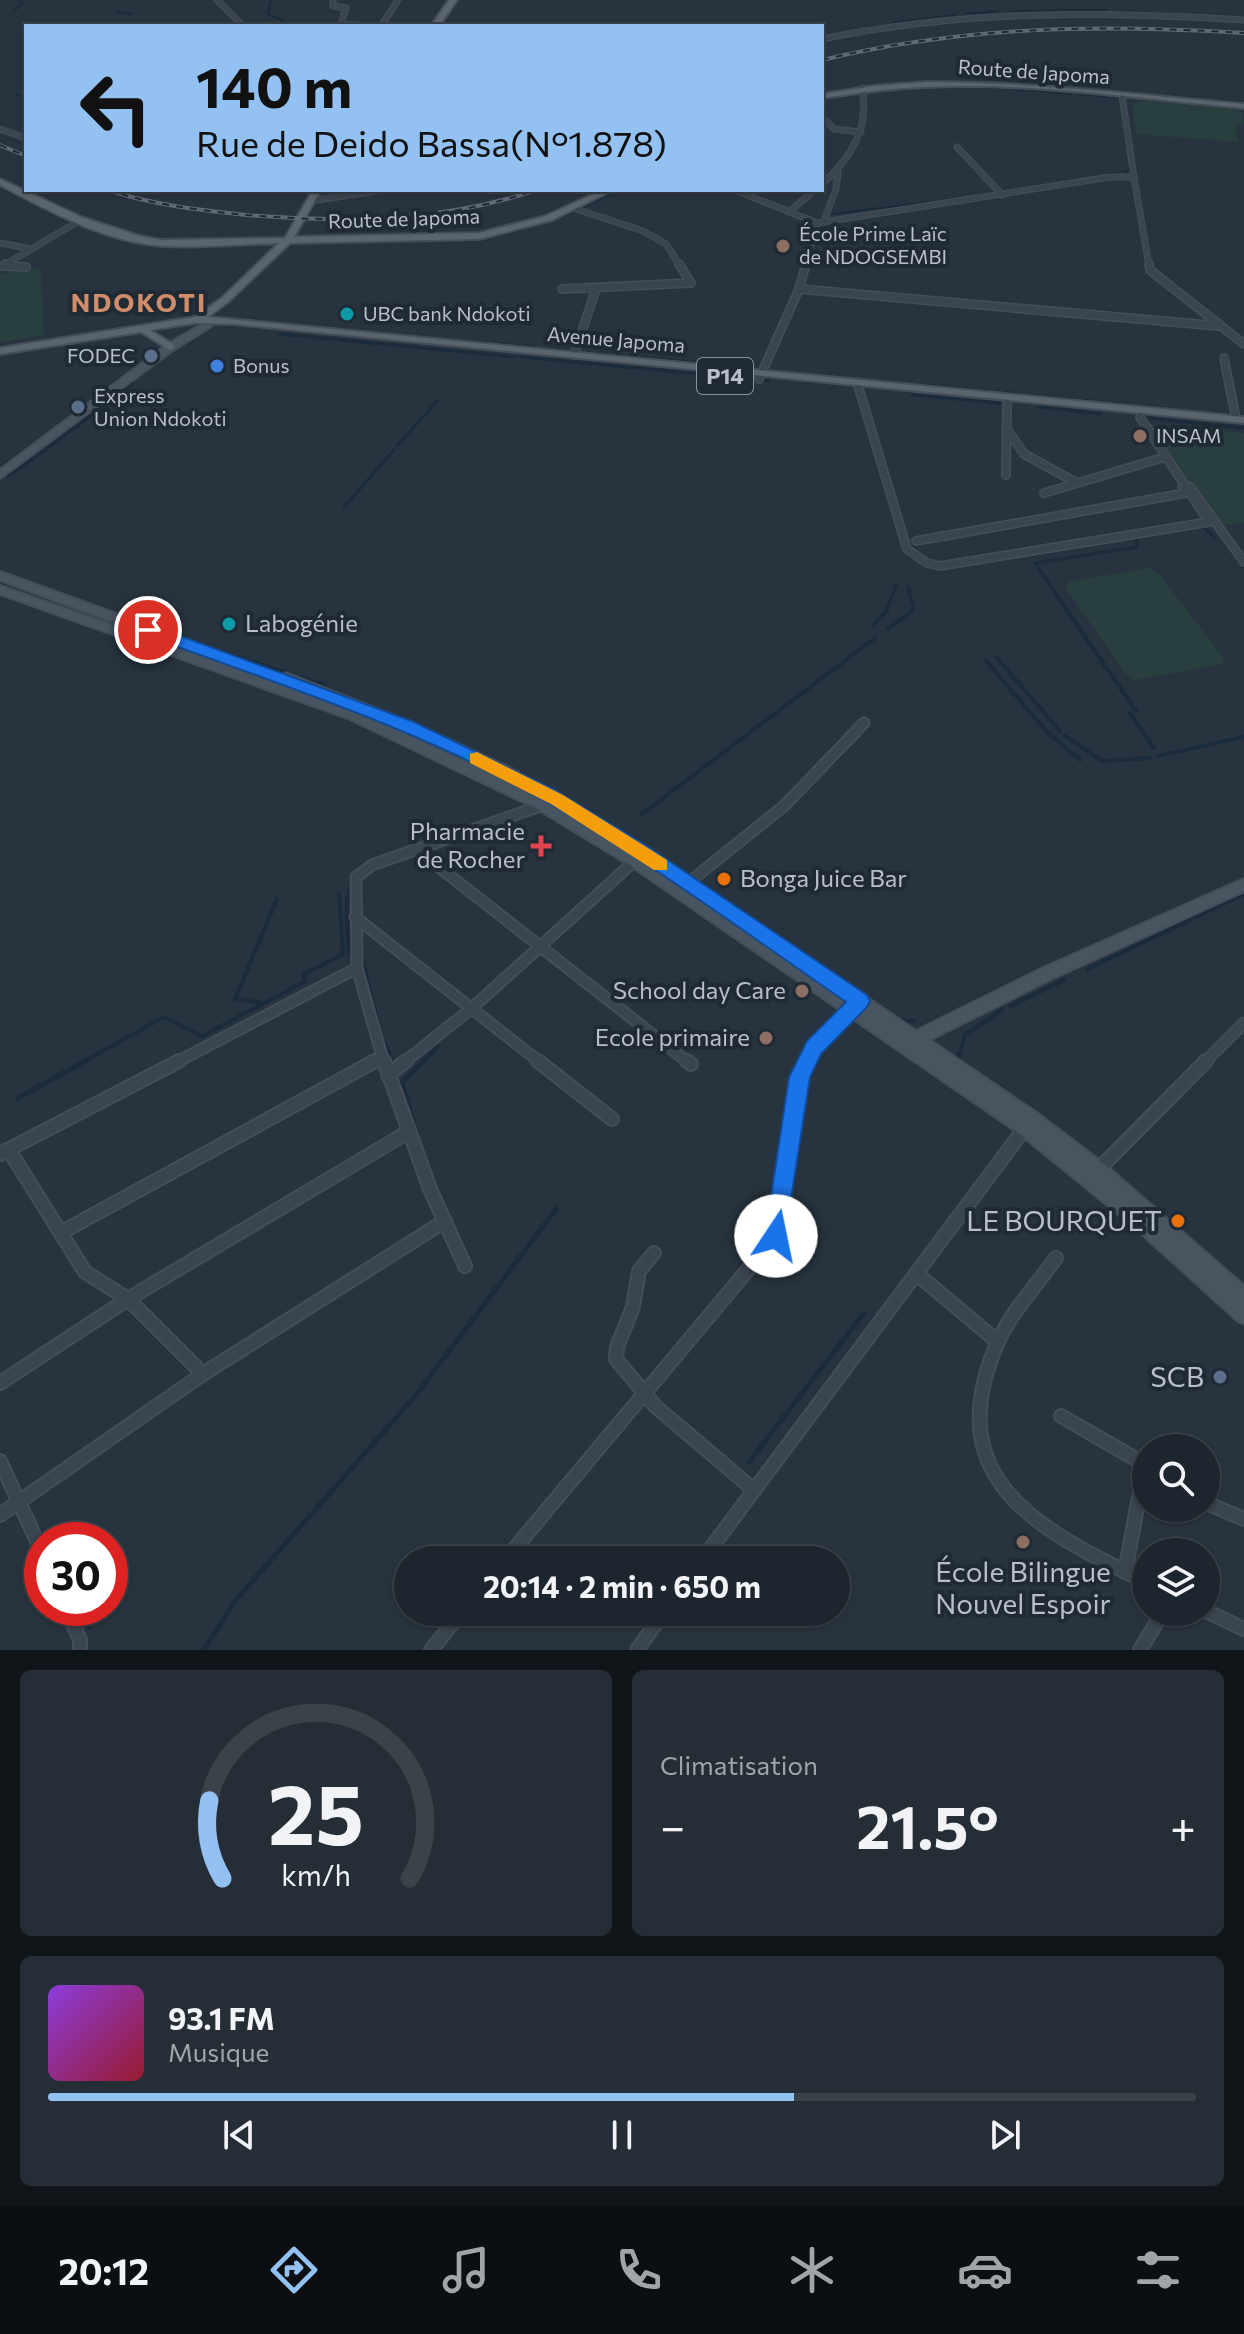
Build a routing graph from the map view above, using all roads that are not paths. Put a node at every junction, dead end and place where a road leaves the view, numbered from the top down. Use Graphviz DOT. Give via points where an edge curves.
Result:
graph roads {
  1 [pos="217,0"];
  2 [pos="333,0"];
  3 [pos="398,0"];
  4 [pos="446,0"];
  5 [pos="453,0"];
  6 [pos="1244,20"];
  7 [pos="241,24"];
  8 [pos="341,24"];
  9 [pos="382,24"];
  10 [pos="429,24"];
  11 [pos="436,24"];
  12 [pos="824,39"];
  13 [pos="862,88"];
  14 [pos="824,96"];
  15 [pos="1122,96"];
  16 [pos="1244,106"];
  17 [pos="826,121"];
  18 [pos="0,129"];
  19 [pos="861,132"];
  20 [pos="22,137"];
  21 [pos="957,147"];
  22 [pos="838,171"];
  23 [pos="1134,177"];
  24 [pos="0,182"];
  25 [pos="824,182"];
  26 [pos="316,192"];
  27 [pos="370,192"];
  28 [pos="605,192"];
  29 [pos="740,192"];
  30 [pos="813,192"];
  31 [pos="1002,195"];
  32 [pos="311,201"];
  33 [pos="573,208"];
  34 [pos="789,212"];
  35 [pos="77,222"];
  36 [pos="820,222"];
  37 [pos="288,240"];
  38 [pos="0,243"];
  39 [pos="31,249"];
  40 [pos="1,266"];
  41 [pos="26,267"];
  42 [pos="562,289"];
  43 [pos="596,289"];
  44 [pos="799,289"];
  45 [pos="224,301"];
  46 [pos="233,321"];
  47 [pos="202,323"];
  48 [pos="1219,326"];
  49 [pos="128,332"];
  50 [pos="146,332"];
  51 [pos="1244,344"];
  52 [pos="170,347"];
  53 [pos="0,351"];
  54 [pos="574,355"];
  55 [pos="1224,358"];
  56 [pos="760,376"];
  57 [pos="856,385"];
  58 [pos="1007,404"];
  59 [pos="1140,417"];
  60 [pos="1241,422"];
  61 [pos="1007,429"];
  62 [pos="1165,457"];
  63 [pos="0,475"];
  64 [pos="1006,475"];
  65 [pos="1077,483"];
  66 [pos="1184,489"];
  67 [pos="1044,493"];
  68 [pos="916,541"];
  69 [pos="1244,562"];
  70 [pos="0,576"];
  71 [pos="0,590"];
  72 [pos="864,723"];
  73 [pos="543,805"];
  74 [pos="417,850"];
  75 [pos="639,857"];
  76 [pos="688,883"];
  77 [pos="1244,885"];
  78 [pos="355,917"];
  79 [pos="539,947"];
  80 [pos="357,968"];
  81 [pos="856,1005"];
  82 [pos="472,1008"];
  83 [pos="1244,1023"];
  84 [pos="912,1041"];
  85 [pos="382,1057"];
  86 [pos="691,1064"];
  87 [pos="388,1075"];
  88 [pos="612,1119"];
  89 [pos="1025,1128"];
  90 [pos="408,1132"];
  91 [pos="4,1152"];
  92 [pos="1098,1170"];
  93 [pos="445,1221"];
  94 [pos="62,1232"];
  95 [pos="654,1253"];
  96 [pos="1056,1258"];
  97 [pos="465,1266"];
  98 [pos="1205,1270"];
  99 [pos="917,1274"];
  100 [pos="1244,1298"];
  101 [pos="128,1299"];
  102 [pos="1244,1315"];
  103 [pos="998,1342"];
  104 [pos="203,1374"];
  105 [pos="0,1383"];
  106 [pos="643,1393"];
  107 [pos="1061,1416"];
  108 [pos="1132,1457"];
  109 [pos="0,1461"];
  110 [pos="754,1490"];
  111 [pos="20,1501"];
  112 [pos="1220,1509"];
  113 [pos="0,1515"];
  114 [pos="1244,1519"];
  115 [pos="29,1522"];
  116 [pos="1135,1522"];
  117 [pos="517,1546"];
  118 [pos="712,1546"];
  119 [pos="1125,1572"];
  120 [pos="1132,1575"];
  121 [pos="1220,1618"];
  122 [pos="74,1626"];
  123 [pos="451,1626"];
  124 [pos="654,1626"];
  125 [pos="1155,1626"];
  126 [pos="1244,1629"];
  127 [pos="80,1650"];
  128 [pos="431,1650"];
  129 [pos="637,1650"];
  130 [pos="1140,1650"];
  1 -- 7 [label="street"];
  2 -- 8 [label="street" via="333,6 346,8"];
  3 -- 9 [label="street"];
  4 -- 10 [label="main road"];
  5 -- 11 [label="main road"];
  6 -- 12 [label="street" via="1096,11 1003,12 916,20"];
  13 -- 14 [label="main road, Route de Japoma"];
  13 -- 15 [label="main road, Route de Japoma" via="977,84"];
  13 -- 19 [label="street" via="866,106"];
  15 -- 16 [label="main road, Route de Japoma"];
  15 -- 23 [label="street"];
  17 -- 19 [label="street" via="834,129"];
  18 -- 20 [label="street"];
  19 -- 22 [label="street"];
  21 -- 31 [label="street"];
  22 -- 25 [label="street"];
  22 -- 36 [label="street" via="836,189"];
  23 -- 31 [label="street"];
  23 -- 48 [label="street" via="1150,270"];
  24 -- 35 [label="main road, Route de Japoma"];
  26 -- 32 [label="main road"];
  27 -- 32 [label="street"];
  28 -- 33 [label="main road, Route de Japoma"];
  29 -- 34 [label="street"];
  30 -- 34 [label="street"];
  31 -- 36 [label="street"];
  32 -- 37 [label="main road"];
  33 -- 37 [label="main road, Route de Japoma" via="524,226 469,237"];
  33 -- 43 [label="street" via="666,244 691,283"];
  34 -- 36 [label="street"];
  35 -- 37 [label="main road, Route de Japoma" via="161,243"];
  35 -- 39 [label="street"];
  36 -- 44 [label="street"];
  37 -- 45 [label="main road"];
  38 -- 39 [label="street"];
  39 -- 40 [label="street"];
  40 -- 41 [label="street"];
  42 -- 43 [label="street"];
  43 -- 54 [label="street"];
  44 -- 48 [label="street"];
  44 -- 56 [label="street"];
  45 -- 46 [label="main road"];
  45 -- 47 [label="main road"];
  46 -- 47 [label="main road, Avenue Japoma / P14"];
  46 -- 54 [label="main road, Avenue Japoma / P14"];
  47 -- 49 [label="main road, Avenue Japoma / P14"];
  47 -- 50 [label="main road, Avenue Japoma / P14"];
  47 -- 52 [label="main road"];
  47 -- 56 [label="main road, Avenue Japoma / P14"];
  48 -- 51 [label="street"];
  49 -- 50 [label="main road, Avenue Japoma / P14"];
  49 -- 53 [label="main road, Avenue Japoma / P14"];
  50 -- 52 [label="main road"];
  52 -- 63 [label="main road"];
  54 -- 56 [label="main road, Avenue Japoma / P14"];
  55 -- 60 [label="street"];
  56 -- 57 [label="main road, Avenue Japoma / P14"];
  57 -- 58 [label="main road, Avenue Japoma / P14"];
  57 -- 60 [label="main road, Avenue Japoma / P14"];
  57 -- 66 [label="street" via="907,549 927,563 953,566 1209,522"];
  58 -- 59 [label="main road, Avenue Japoma / P14"];
  58 -- 61 [label="street"];
  59 -- 60 [label="main road, Avenue Japoma / P14"];
  59 -- 62 [label="street"];
  61 -- 64 [label="street"];
  61 -- 65 [label="street" via="1024,454"];
  62 -- 65 [label="street"];
  62 -- 66 [label="street"];
  65 -- 67 [label="street"];
  66 -- 68 [label="street"];
  66 -- 69 [label="street" via="1190,487"];
  70 -- 75 [label="main road" via="408,726 557,799"];
  71 -- 73 [label="main road" via="326,704"];
  72 -- 76 [label="street" via="784,806"];
  73 -- 74 [label="street"];
  73 -- 75 [label="main road"];
  74 -- 78 [label="street" via="372,865 356,877"];
  74 -- 79 [label="street"];
  75 -- 76 [label="main road"];
  75 -- 79 [label="street"];
  75 -- 81 [label="main road"];
  76 -- 81 [label="main road"];
  77 -- 84 [label="main road"];
  78 -- 80 [label="street"];
  78 -- 82 [label="street"];
  79 -- 82 [label="street"];
  79 -- 86 [label="street"];
  80 -- 85 [label="street"];
  80 -- 91 [label="street"];
  81 -- 84 [label="main road"];
  81 -- 106 [label="street" via="814,1048 799,1077 776,1236"];
  82 -- 87 [label="street"];
  82 -- 88 [label="street"];
  83 -- 92 [label="street"];
  84 -- 89 [label="main road"];
  84 -- 92 [label="main road"];
  85 -- 87 [label="street"];
  85 -- 94 [label="street"];
  87 -- 90 [label="street"];
  89 -- 98 [label="main road"];
  89 -- 99 [label="street"];
  90 -- 93 [label="street"];
  90 -- 101 [label="street"];
  91 -- 94 [label="street"];
  92 -- 98 [label="main road"];
  93 -- 97 [label="street"];
  93 -- 104 [label="street"];
  94 -- 101 [label="street" via="85,1272"];
  95 -- 106 [label="street" via="638,1271 630,1318 615,1356"];
  96 -- 103 [label="street"];
  98 -- 100 [label="main road"];
  98 -- 102 [label="main road"];
  99 -- 103 [label="street"];
  99 -- 110 [label="street"];
  101 -- 104 [label="street"];
  101 -- 105 [label="street"];
  103 -- 119 [label="street" via="984,1380 979,1416 984,1456 1003,1491 1043,1527"];
  104 -- 111 [label="street"];
  106 -- 110 [label="street"];
  106 -- 117 [label="street"];
  107 -- 108 [label="street"];
  109 -- 111 [label="street"];
  110 -- 118 [label="street"];
  111 -- 113 [label="street"];
  111 -- 115 [label="street"];
  112 -- 114 [label="street"];
  116 -- 119 [label="street"];
  119 -- 120 [label="street"];
  121 -- 126 [label="street"];
  122 -- 127 [label="street"];
  123 -- 128 [label="street"];
  124 -- 129 [label="street"];
  125 -- 130 [label="street"];
}
